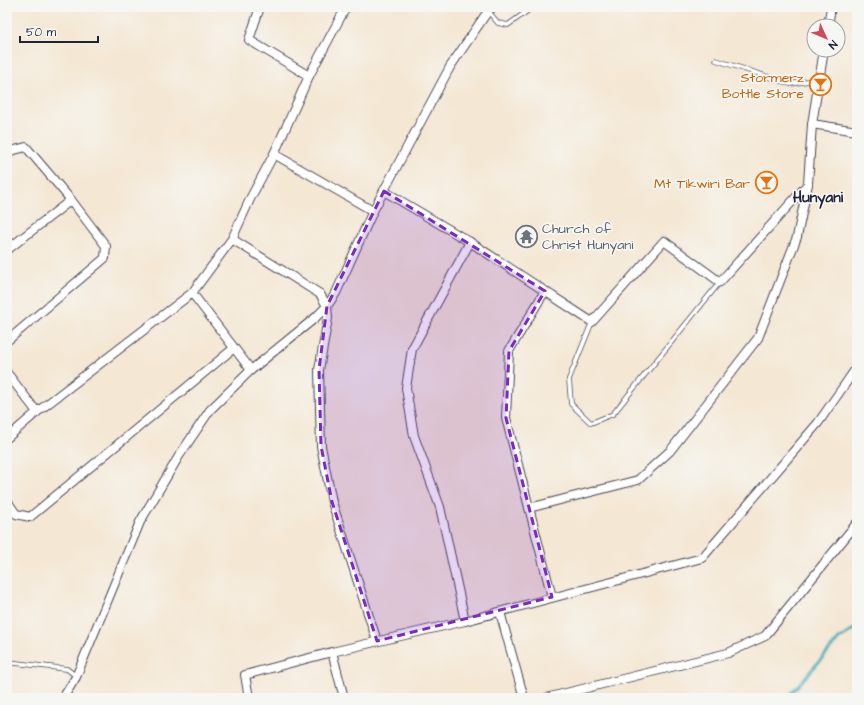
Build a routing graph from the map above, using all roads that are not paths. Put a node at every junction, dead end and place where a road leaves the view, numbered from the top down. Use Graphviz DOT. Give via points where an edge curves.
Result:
graph roads {
  1 [pos="260,7"];
  2 [pos="346,7"];
  3 [pos="533,7"];
  4 [pos="831,7"];
  5 [pos="490,9"];
  6 [pos="829,18"];
  7 [pos="823,58"];
  8 [pos="716,60"];
  9 [pos="309,76"];
  10 [pos="820,79"];
  11 [pos="812,124"];
  12 [pos="857,131"];
  13 [pos="7,152"];
  14 [pos="274,154"];
  15 [pos="808,184"];
  16 [pos="384,190"];
  17 [pos="71,200"];
  18 [pos="372,212"];
  19 [pos="232,239"];
  20 [pos="470,242"];
  21 [pos="7,250"];
  22 [pos="720,282"];
  23 [pos="545,291"];
  24 [pos="192,293"];
  25 [pos="327,306"];
  26 [pos="592,322"];
  27 [pos="7,341"];
  28 [pos="234,348"];
  29 [pos="857,367"];
  30 [pos="251,370"];
  31 [pos="7,373"];
  32 [pos="37,412"];
  33 [pos="7,438"];
  34 [pos="7,501"];
  35 [pos="529,508"];
  36 [pos="857,522"];
  37 [pos="552,597"];
  38 [pos="500,612"];
  39 [pos="465,621"];
  40 [pos="377,641"];
  41 [pos="332,652"];
  42 [pos="7,662"];
  43 [pos="76,677"];
  44 [pos="63,698"];
  45 [pos="249,698"];
  46 [pos="344,698"];
  47 [pos="524,698"];
  48 [pos="546,698"];
  1 -- 9 [label="street" via="248,40"];
  2 -- 9 [label="street"];
  3 -- 5 [label="lane" via="508,25 498,22"];
  4 -- 6 [label="street"];
  5 -- 16 [label="street" via="450,67"];
  7 -- 10 [label="street"];
  8 -- 10 [label="lane" via="790,84"];
  9 -- 14 [label="street"];
  10 -- 11 [label="street"];
  11 -- 12 [label="street"];
  11 -- 15 [label="street"];
  13 -- 17 [label="street" via="26,147"];
  14 -- 18 [label="street"];
  14 -- 19 [label="street"];
  15 -- 22 [label="street"];
  15 -- 35 [label="street" via="797,237 758,338 670,451 638,480"];
  16 -- 18 [label="street"];
  16 -- 20 [label="street"];
  17 -- 21 [label="street"];
  17 -- 27 [label="street" via="106,246 104,258"];
  18 -- 25 [label="street" via="336,293"];
  19 -- 24 [label="street"];
  19 -- 25 [label="street" via="320,294"];
  20 -- 23 [label="street"];
  20 -- 39 [label="street" via="412,349 406,388 414,436 440,507"];
  22 -- 26 [label="street" via="664,241"];
  22 -- 26 [label="lane" via="613,414 591,423 572,404 569,379"];
  23 -- 26 [label="street"];
  23 -- 35 [label="street" via="509,350 506,418"];
  24 -- 28 [label="street"];
  24 -- 32 [label="street"];
  25 -- 30 [label="street"];
  25 -- 40 [label="street" via="328,318 319,370 321,446 332,502"];
  28 -- 30 [label="street"];
  28 -- 34 [label="street" via="30,517 16,514"];
  29 -- 37 [label="street" via="818,423 702,558"];
  30 -- 43 [label="street" via="210,410 140,522"];
  31 -- 32 [label="street"];
  32 -- 33 [label="street"];
  35 -- 37 [label="street"];
  36 -- 48 [label="street" via="765,636 728,653"];
  37 -- 38 [label="street"];
  38 -- 39 [label="street"];
  38 -- 47 [label="street"];
  39 -- 40 [label="street"];
  40 -- 41 [label="street"];
  41 -- 45 [label="street" via="245,674"];
  41 -- 46 [label="street"];
  42 -- 43 [label="lane" via="67,669"];
  43 -- 44 [label="street"];
}
